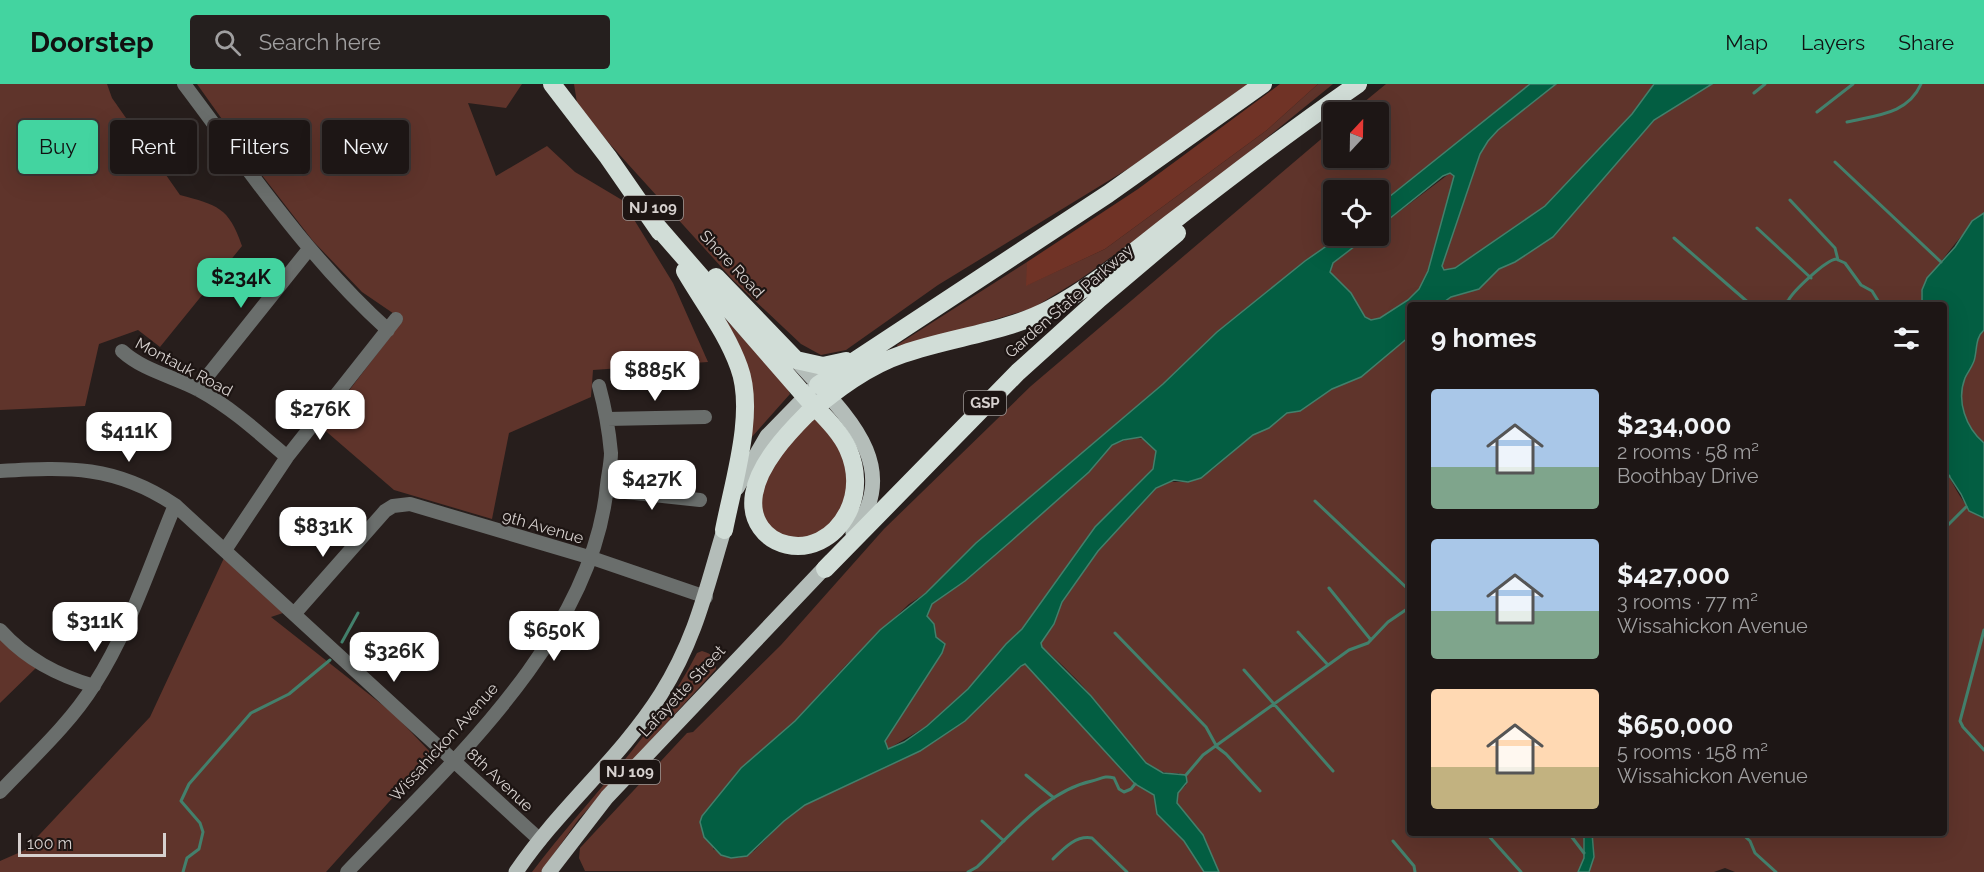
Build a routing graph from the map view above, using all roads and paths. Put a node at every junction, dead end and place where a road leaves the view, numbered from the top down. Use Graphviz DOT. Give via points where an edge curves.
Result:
graph roads {
  1 [pos="184,84"];
  2 [pos="552,84"];
  3 [pos="1263,84"];
  4 [pos="1359,84"];
  5 [pos="608,157"];
  6 [pos="655,224"];
  7 [pos="309,249"];
  8 [pos="122,351"];
  9 [pos="857,359"];
  10 [pos="796,360"];
  11 [pos="599,386"];
  12 [pos="197,389"];
  13 [pos="817,396"];
  14 [pos="705,417"];
  15 [pos="606,419"];
  16 [pos="287,456"];
  17 [pos="0,471"];
  18 [pos="607,490"];
  19 [pos="700,500"];
  20 [pos="175,505"];
  21 [pos="724,530"];
  22 [pos="225,550"];
  23 [pos="592,558"];
  24 [pos="825,569"];
  25 [pos="706,597"];
  26 [pos="295,614"];
  27 [pos="0,630"];
  28 [pos="94,686"];
  29 [pos="453,760"];
  30 [pos="0,792"];
  31 [pos="540,840"];
  32 [pos="520,867"];
  33 [pos="347,872"];
  34 [pos="510,872"];
  35 [pos="549,872"];
  1 -- 7 [label="street"];
  2 -- 5 [label="highway, Shore Road / NJ 109"];
  3 -- 9 [label="highway" via="1099,199"];
  4 -- 13 [label="highway" via="1287,133 1069,298 1023,320 890,359"];
  4 -- 24 [label="highway, Garden State Parkway / GSP" via="1059,334 940,448"];
  5 -- 6 [label="highway, Shore Road / NJ 109"];
  5 -- 10 [label="highway, Shore Road / NJ 109"];
  6 -- 13 [label="highway"];
  6 -- 21 [label="highway, NJ 109" via="730,347 742,378 746,413"];
  7 -- 12 [label="street"];
  7 -- 16 [label="street" via="358,303 392,325"];
  8 -- 12 [label="street, Montauk Road" via="144,367"];
  9 -- 10 [label="highway" via="823,366"];
  9 -- 13 [label="highway"];
  10 -- 13 [label="main road, Shore Road / NJ 109"];
  11 -- 15 [label="street, Wissahickon Avenue"];
  12 -- 16 [label="street, Montauk Road" via="241,417"];
  13 -- 13 [label="highway" via="848,448 855,490 847,513 833,533 815,545 792,546 765,531 754,510 753,495 773,454"];
  13 -- 21 [label="main road" via="760,446 738,487"];
  13 -- 24 [label="main road, NJ 109" via="860,436 873,478 861,522"];
  14 -- 15 [label="street"];
  15 -- 18 [label="street, Wissahickon Avenue" via="611,455"];
  16 -- 22 [label="street"];
  17 -- 20 [label="street, 8th Avenue" via="92,470 135,482"];
  18 -- 19 [label="street"];
  18 -- 23 [label="street, Wissahickon Avenue"];
  20 -- 22 [label="street, 8th Avenue"];
  20 -- 28 [label="street" via="112,655"];
  21 -- 25 [label="main road, Lafayette Street / NJ 109"];
  22 -- 26 [label="street, 8th Avenue"];
  23 -- 25 [label="street, 9th Avenue"];
  23 -- 26 [label="street, 9th Avenue" via="410,504 393,506"];
  23 -- 29 [label="street, Wissahickon Avenue" via="570,608 523,679"];
  24 -- 35 [label="main road, Lafayette Street / NJ 109" via="621,782"];
  25 -- 31 [label="main road, Lafayette Street / NJ 109" via="680,662 652,708"];
  26 -- 29 [label="street, 8th Avenue"];
  27 -- 28 [label="street" via="36,662"];
  28 -- 30 [label="street"];
  29 -- 31 [label="street, 8th Avenue"];
  29 -- 33 [label="street, Wissahickon Avenue"];
  31 -- 32 [label="main road, Lafayette Street / NJ 109"];
  32 -- 34 [label="street"];
}
